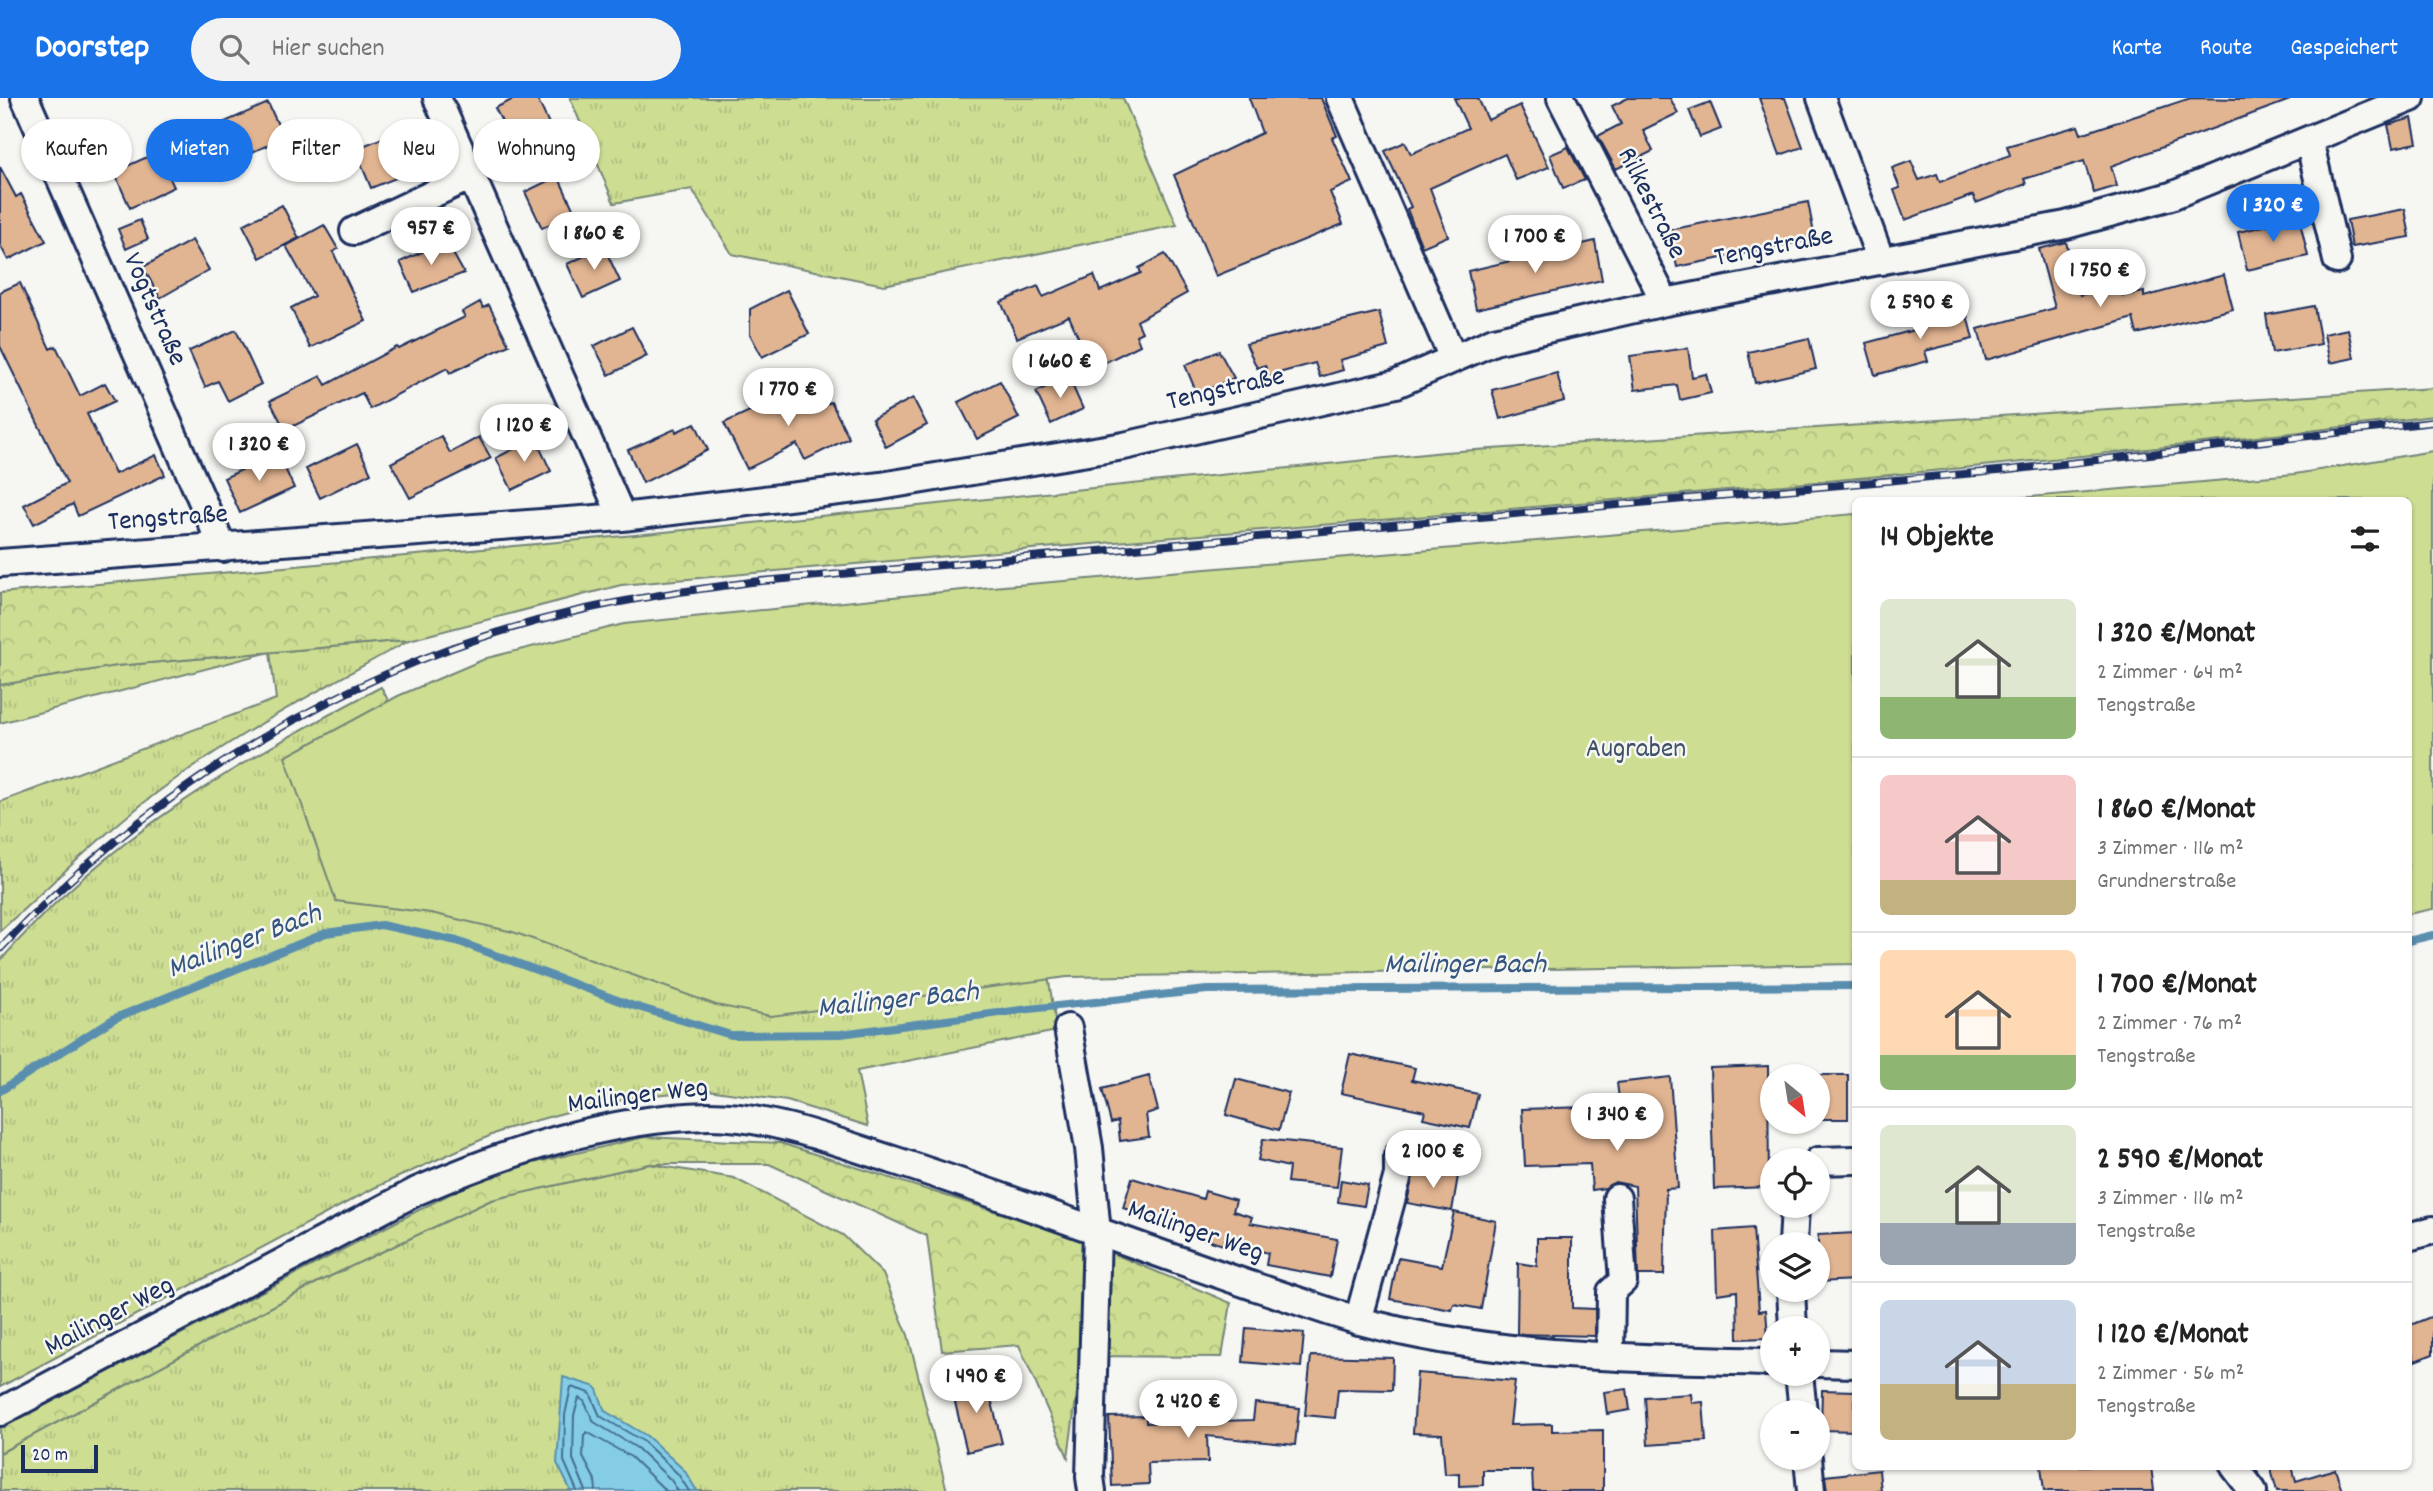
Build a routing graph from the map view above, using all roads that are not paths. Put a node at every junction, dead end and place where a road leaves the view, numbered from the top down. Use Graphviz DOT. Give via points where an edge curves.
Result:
graph roads {
  1 [pos="25,98"];
  2 [pos="437,98"];
  3 [pos="1340,98"];
  4 [pos="1560,98"];
  5 [pos="1821,98"];
  6 [pos="2411,98"];
  7 [pos="2309,140"];
  8 [pos="471,176"];
  9 [pos="354,232"];
  10 [pos="2337,260"];
  11 [pos="1881,261"];
  12 [pos="1665,302"];
  13 [pos="1452,358"];
  14 [pos="622,517"];
  15 [pos="223,548"];
  16 [pos="0,562"];
  17 [pos="1068,1028"];
  18 [pos="1398,1156"];
  19 [pos="1852,1160"];
  20 [pos="1830,1161"];
  21 [pos="1617,1198"];
  22 [pos="2433,1230"];
  23 [pos="1097,1233"];
  24 [pos="2412,1236"];
  25 [pos="1358,1321"];
  26 [pos="1609,1356"];
  27 [pos="1760,1362"];
  28 [pos="1830,1363"];
  29 [pos="1852,1364"];
  30 [pos="0,1412"];
  31 [pos="1809,1470"];
  32 [pos="2239,1470"];
  33 [pos="1092,1491"];
  34 [pos="1811,1491"];
  35 [pos="2253,1491"];
  1 -- 15 [label="street, Vogtstraße"];
  2 -- 8 [label="street"];
  3 -- 13 [label="street"];
  4 -- 12 [label="street, Rilkestraße"];
  5 -- 11 [label="street"];
  6 -- 7 [label="street, Tengstraße"];
  7 -- 10 [label="street"];
  7 -- 11 [label="street, Tengstraße" via="2171,196 2066,225"];
  8 -- 9 [label="street"];
  8 -- 14 [label="street"];
  11 -- 12 [label="street, Tengstraße"];
  12 -- 13 [label="street, Tengstraße" via="1494,341"];
  13 -- 14 [label="street, Tengstraße" via="1396,384 1124,446 881,486"];
  14 -- 15 [label="street, Tengstraße"];
  15 -- 16 [label="street, Tengstraße"];
  17 -- 23 [label="street"];
  18 -- 25 [label="street" via="1398,1175"];
  19 -- 20 [label="street"];
  21 -- 26 [label="street" via="1623,1281 1611,1292"];
  22 -- 24 [label="street"];
  23 -- 25 [label="street, Mailinger Weg"];
  23 -- 30 [label="street, Mailinger Weg" via="794,1129 712,1116 638,1124 512,1152 417,1191"];
  23 -- 33 [label="street"];
  25 -- 26 [label="street, Mailinger Weg" via="1436,1339"];
  26 -- 27 [label="street, Mailinger Weg"];
  28 -- 29 [label="street"];
  31 -- 34 [label="street"];
  32 -- 35 [label="street"];
}
